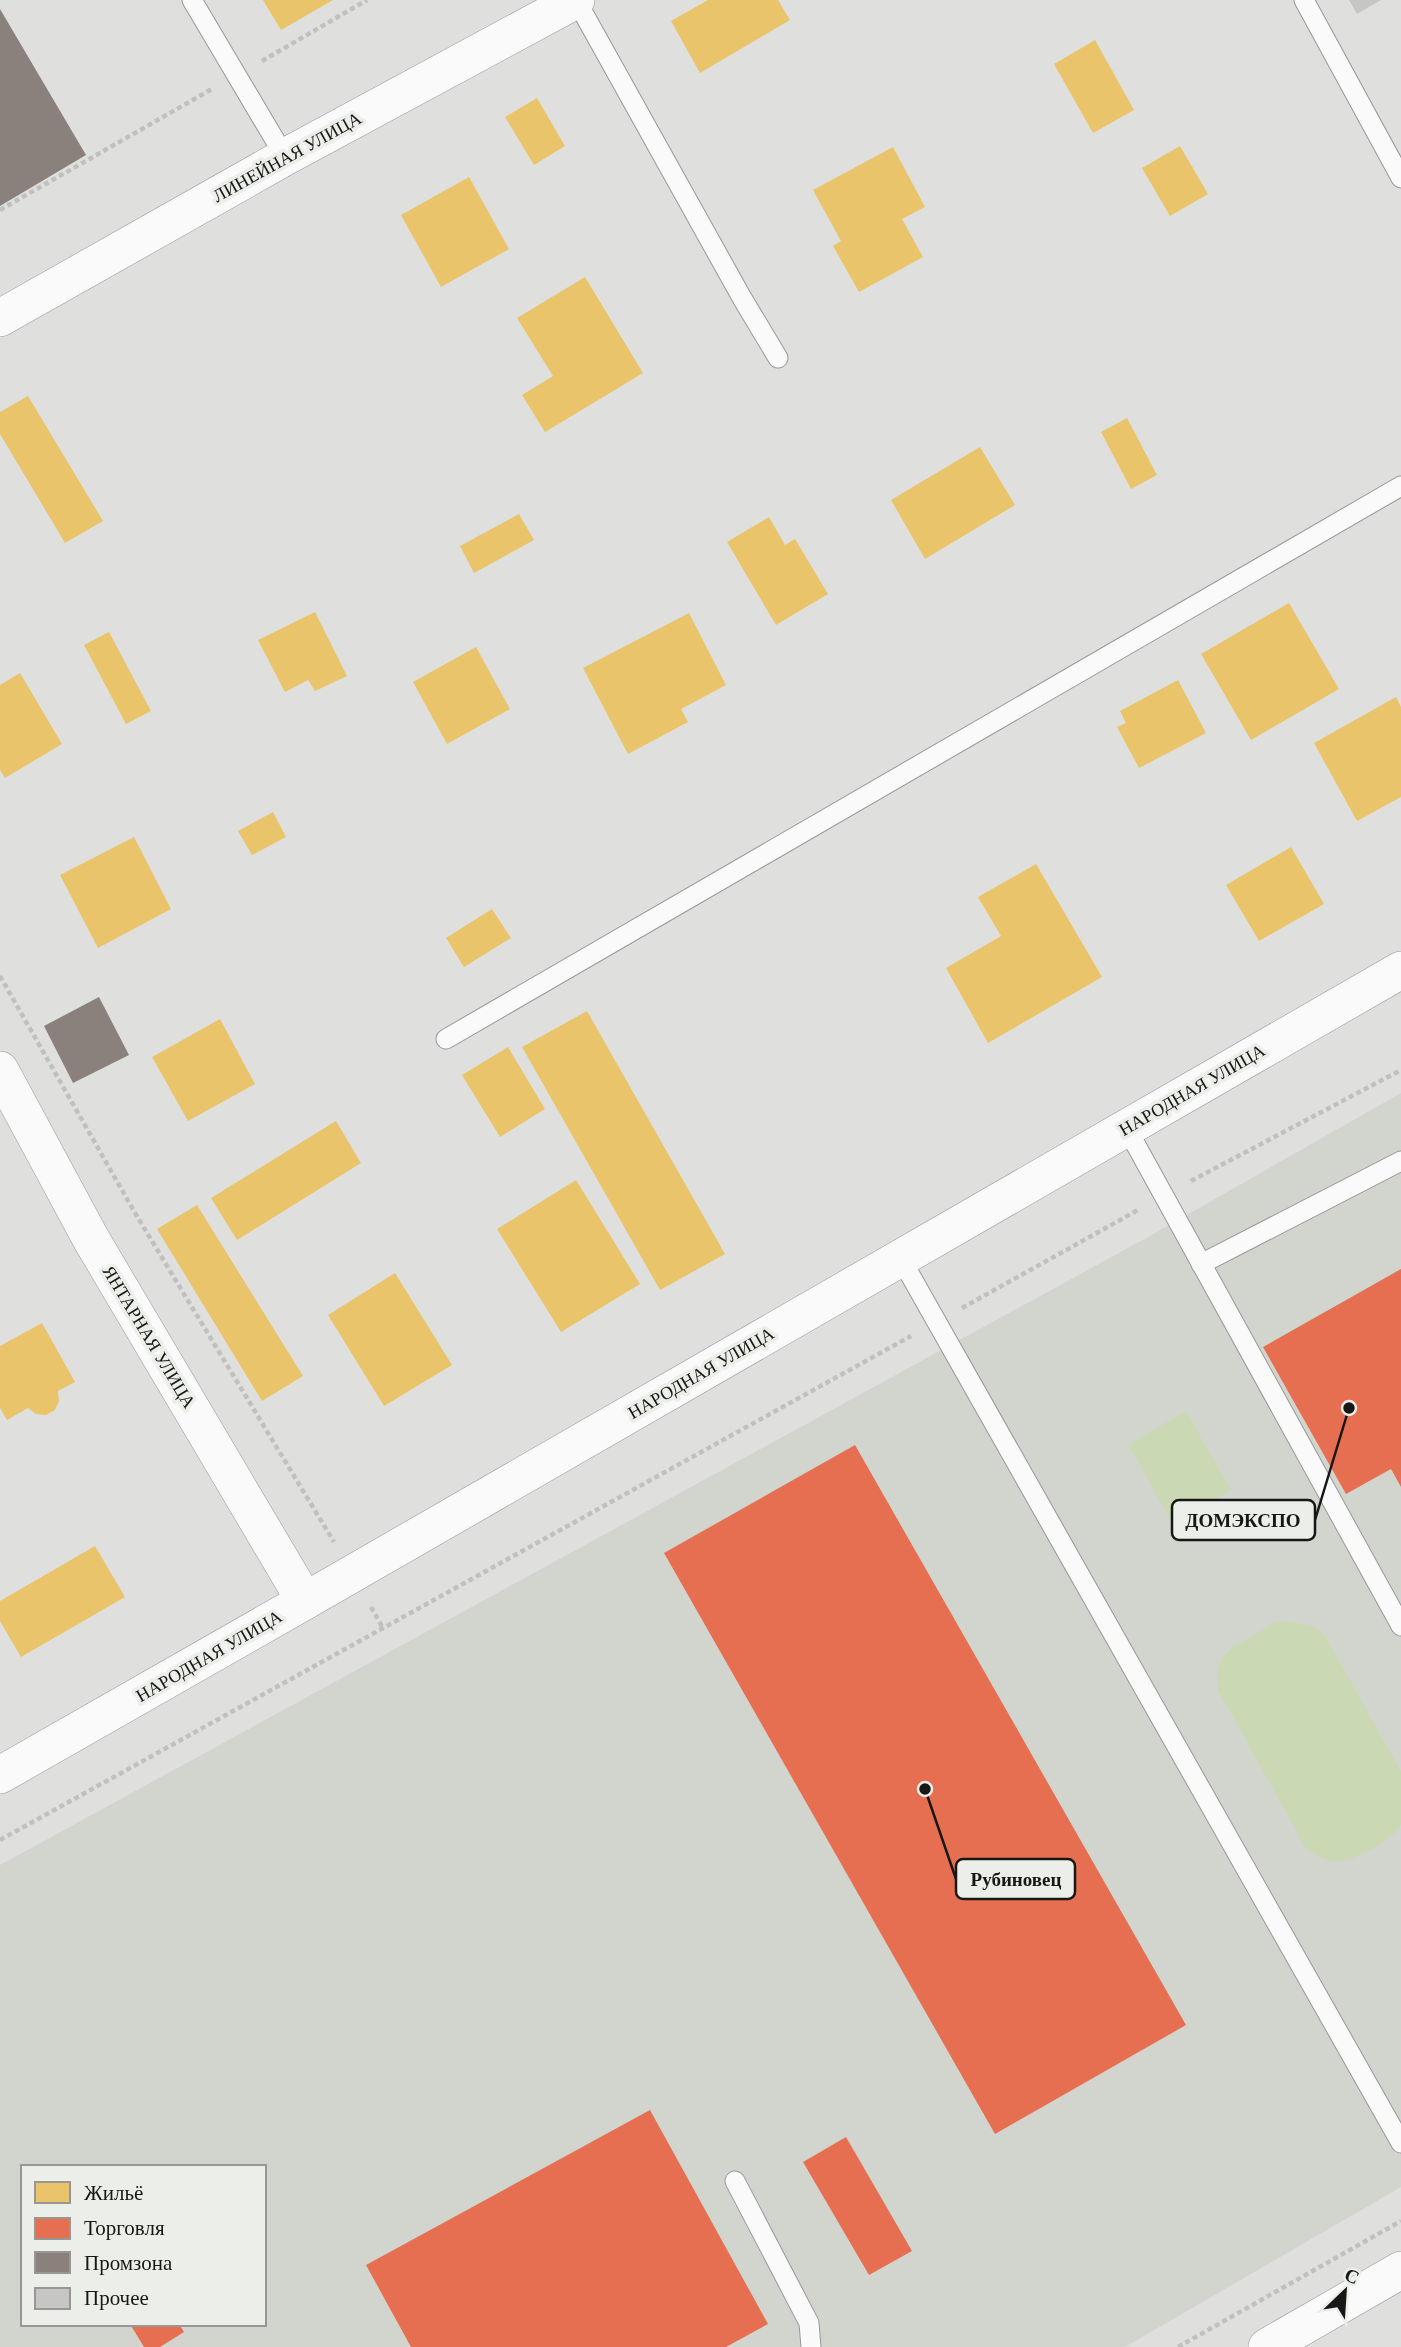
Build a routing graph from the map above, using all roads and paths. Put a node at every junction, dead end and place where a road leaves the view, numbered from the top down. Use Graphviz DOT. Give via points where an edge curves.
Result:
graph roads {
  1 [pos="192,0"];
  2 [pos="367,0"];
  3 [pos="576,0"];
  4 [pos="1304,0"];
  5 [pos="237,75"];
  6 [pos="285,157"];
  7 [pos="1401,178"];
  8 [pos="0,210"];
  9 [pos="0,318"];
  10 [pos="778,358"];
  11 [pos="1401,486"];
  12 [pos="1401,970"];
  13 [pos="0,976"];
  14 [pos="446,1039"];
  15 [pos="0,1070"];
  16 [pos="1401,1070"];
  17 [pos="1126,1127"];
  18 [pos="1401,1161"];
  19 [pos="1164,1196"];
  20 [pos="900,1258"];
  21 [pos="1201,1264"];
  22 [pos="936,1321"];
  23 [pos="353,1574"];
  24 [pos="305,1601"];
  25 [pos="1401,1626"];
  26 [pos="383,1628"];
  27 [pos="0,1775"];
  28 [pos="0,1840"];
  29 [pos="1401,2143"];
  30 [pos="734,2181"];
  31 [pos="1401,2221"];
  32 [pos="1401,2270"];
  33 [pos="811,2347"];
  34 [pos="1178,2347"];
  35 [pos="1267,2347"];
  1 -- 5 [label="lane"];
  2 -- 5 [label="path"];
  3 -- 6 [label="street, ЛИНЕЙНАЯ УЛИЦА"];
  3 -- 10 [label="lane"];
  4 -- 7 [label="lane"];
  5 -- 6 [label="lane"];
  5 -- 8 [label="path"];
  6 -- 9 [label="street, ЛИНЕЙНАЯ УЛИЦА"];
  11 -- 14 [label="lane"];
  12 -- 17 [label="street, НАРОДНАЯ УЛИЦА"];
  13 -- 23 [label="path" via="135,1213"];
  15 -- 24 [label="street, ЯНТАРНАЯ УЛИЦА" via="91,1239"];
  16 -- 19 [label="path"];
  17 -- 19 [label="lane"];
  17 -- 20 [label="street, НАРОДНАЯ УЛИЦА"];
  18 -- 21 [label="lane"];
  19 -- 21 [label="lane"];
  19 -- 22 [label="path"];
  20 -- 22 [label="lane"];
  20 -- 23 [label="street, НАРОДНАЯ УЛИЦА"];
  21 -- 25 [label="lane"];
  22 -- 26 [label="path"];
  22 -- 29 [label="lane"];
  23 -- 24 [label="street, НАРОДНАЯ УЛИЦА"];
  23 -- 26 [label="path"];
  24 -- 27 [label="street, НАРОДНАЯ УЛИЦА"];
  26 -- 28 [label="path"];
  30 -- 33 [label="lane" via="808,2323"];
  31 -- 34 [label="path"];
  32 -- 35 [label="street"];
}
